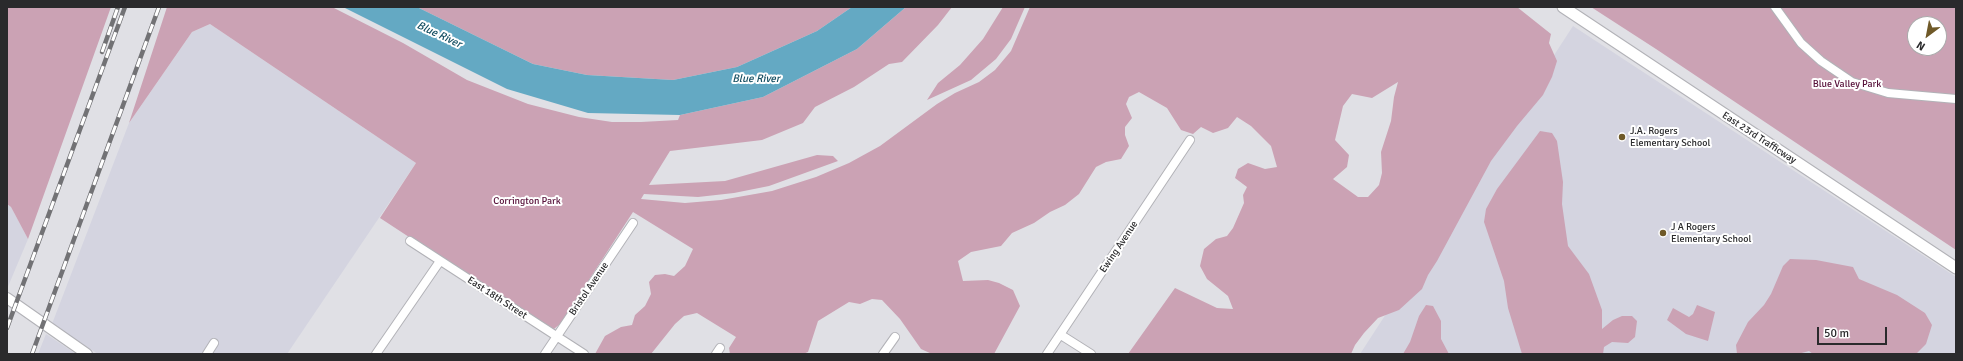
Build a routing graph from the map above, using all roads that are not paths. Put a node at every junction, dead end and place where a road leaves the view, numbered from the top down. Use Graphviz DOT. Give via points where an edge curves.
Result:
graph roads {
  1 [pos="1563,7"];
  2 [pos="1775,7"];
  3 [pos="1956,99"];
  4 [pos="1190,140"];
  5 [pos="633,223"];
  6 [pos="410,241"];
  7 [pos="440,261"];
  8 [pos="1956,268"];
  9 [pos="7,298"];
  10 [pos="1061,335"];
  11 [pos="556,337"];
  12 [pos="895,337"];
  13 [pos="214,343"];
  14 [pos="87,354"];
  15 [pos="207,354"];
  16 [pos="376,354"];
  17 [pos="545,354"];
  18 [pos="584,354"];
  19 [pos="883,354"];
  20 [pos="1048,354"];
  21 [pos="1091,354"];
  1 -- 8 [label="main road, East 23rd Trafficway"];
  2 -- 3 [label="street" via="1800,43 1852,82 1888,93"];
  4 -- 10 [label="street, Ewing Avenue"];
  5 -- 11 [label="street, Bristol Avenue"];
  6 -- 7 [label="street, East 18th Street"];
  7 -- 11 [label="street, East 18th Street"];
  7 -- 16 [label="street"];
  9 -- 14 [label="street"];
  10 -- 20 [label="street, Ewing Avenue"];
  10 -- 21 [label="street"];
  11 -- 17 [label="street, Bristol Avenue"];
  11 -- 18 [label="street, East 18th Street"];
  12 -- 19 [label="street"];
  13 -- 15 [label="street"];
}
